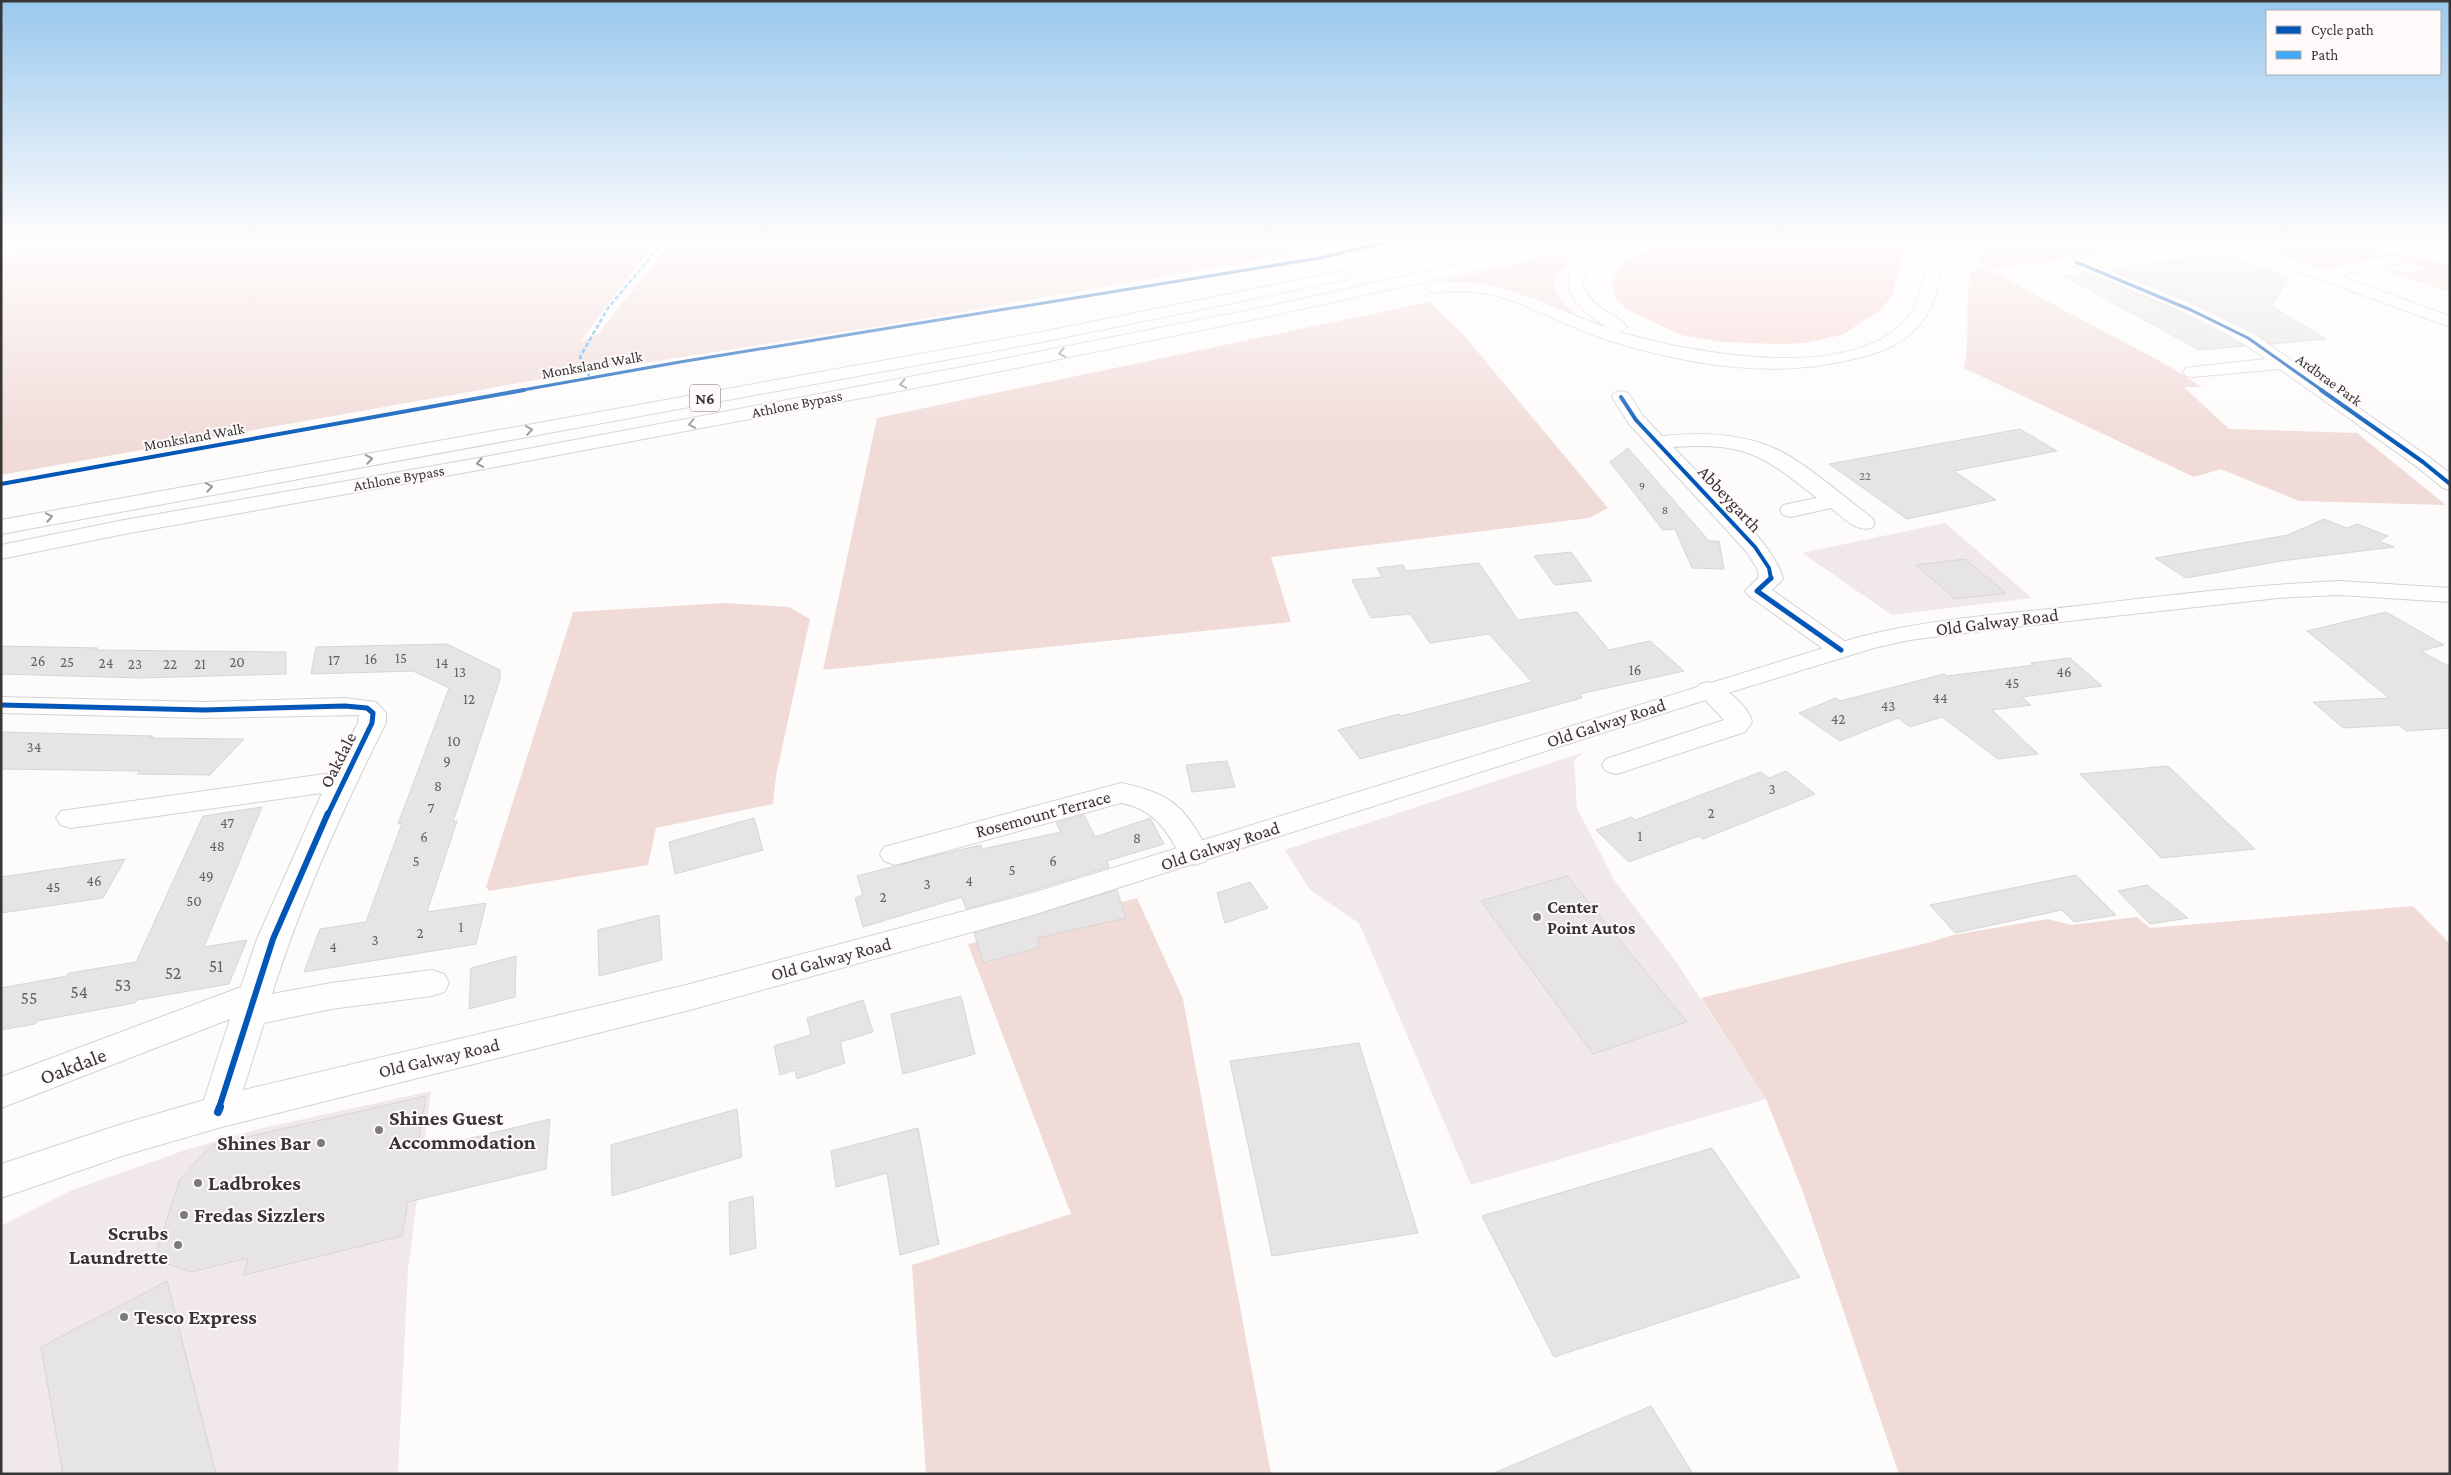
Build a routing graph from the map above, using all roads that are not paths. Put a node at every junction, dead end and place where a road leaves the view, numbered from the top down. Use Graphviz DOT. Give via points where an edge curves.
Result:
graph roads {
  1 [pos="1183,309"];
  2 [pos="1279,309"];
  3 [pos="1286,309"];
  4 [pos="1545,309"];
  5 [pos="1591,309"];
  6 [pos="1921,309"];
  7 [pos="2188,309"];
  8 [pos="2415,309"];
  9 [pos="1265,312"];
  10 [pos="2450,322"];
  11 [pos="1658,350"];
  12 [pos="2284,363"];
  13 [pos="2192,372"];
  14 [pos="1621,397"];
  15 [pos="1658,443"];
  16 [pos="2450,484"];
  17 [pos="1835,501"];
  18 [pos="1790,510"];
  19 [pos="1864,523"];
  20 [pos="1,527"];
  21 [pos="1,552"];
  22 [pos="2450,595"];
  23 [pos="1841,650"];
  24 [pos="1709,690"];
  25 [pos="1,705"];
  26 [pos="1616,765"];
  27 [pos="342,781"];
  28 [pos="71,818"];
  29 [pos="895,854"];
  30 [pos="1195,854"];
  31 [pos="432,983"];
  32 [pos="253,1004"];
  33 [pos="1,1093"];
  34 [pos="218,1112"];
  35 [pos="1,1181"];
  20 -- 1 [label="main road, Athlone Bypass / N6, one-way"];
  2 -- 9 [label="main road, Athlone Bypass / N6"];
  3 -- 9 [label="main road"];
  4 -- 11 [label="main road" via="1578,324"];
  5 -- 11 [label="main road"];
  6 -- 11 [label="main road" via="1901,333 1860,353 1792,363 1726,362"];
  7 -- 12 [label="main road, Ardbrae Park" via="2248,338"];
  8 -- 10 [label="main road"];
  9 -- 21 [label="main road, Athlone Bypass / N6, one-way" via="943,376"];
  12 -- 13 [label="main road, Ardbrae Park"];
  12 -- 16 [label="main road, Ardbrae Park"];
  14 -- 15 [label="main road, Abbeygarth" via="1636,420"];
  15 -- 17 [label="main road, Abbeygarth" via="1692,440 1752,446 1777,458"];
  15 -- 23 [label="main road, Abbeygarth" via="1756,547 1772,579 1757,591"];
  17 -- 18 [label="main road"];
  17 -- 19 [label="main road, Abbeygarth"];
  22 -- 23 [label="main road, Old Galway Road" via="2340,588 2278,591 1933,630"];
  23 -- 24 [label="main road, Old Galway Road"];
  24 -- 26 [label="main road" via="1737,716 1735,726"];
  24 -- 30 [label="main road, Old Galway Road"];
  25 -- 27 [label="main road, Oakdale" via="204,710 366,708 373,713 372,723"];
  27 -- 28 [label="main road, Oakdale"];
  27 -- 32 [label="main road, Oakdale" via="273,939"];
  29 -- 30 [label="main road, Rosemount Terrace" via="1122,793 1159,804 1181,828"];
  30 -- 34 [label="main road, Old Galway Road" via="1033,904 695,995"];
  31 -- 32 [label="main road, Oakdale"];
  32 -- 33 [label="main road, Oakdale"];
  32 -- 34 [label="main road, Oakdale"];
  34 -- 35 [label="main road, Old Galway Road"];
}
